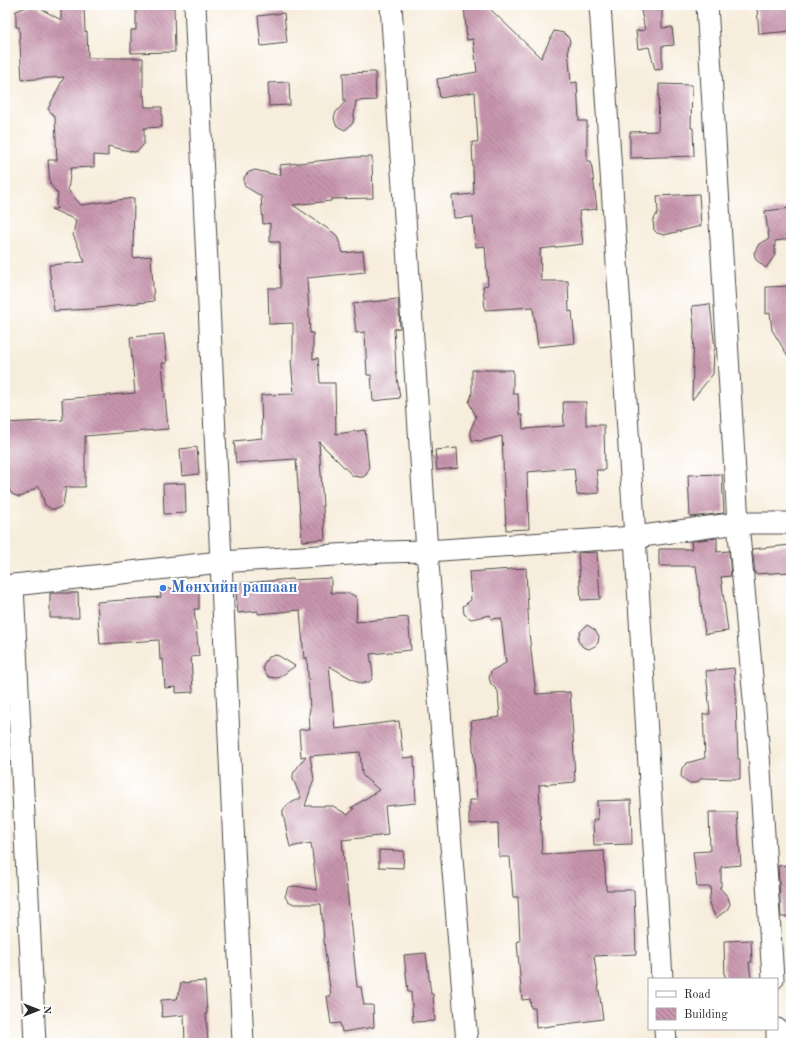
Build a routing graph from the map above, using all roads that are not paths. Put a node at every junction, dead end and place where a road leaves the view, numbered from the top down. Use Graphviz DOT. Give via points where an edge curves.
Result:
graph roads {
  1 [pos="195,5"];
  2 [pos="391,5"];
  3 [pos="600,5"];
  4 [pos="707,5"];
  5 [pos="738,523"];
  6 [pos="791,523"];
  7 [pos="635,537"];
  8 [pos="428,551"];
  9 [pos="220,562"];
  10 [pos="9,586"];
  11 [pos="662,978"];
  12 [pos="773,978"];
  13 [pos="665,1030"];
  14 [pos="777,1030"];
  15 [pos="35,1043"];
  16 [pos="243,1043"];
  17 [pos="467,1043"];
  18 [pos="666,1043"];
  19 [pos="778,1043"];
  1 -- 9 [label="street"];
  2 -- 8 [label="street"];
  3 -- 7 [label="street"];
  4 -- 5 [label="street"];
  5 -- 6 [label="street"];
  5 -- 7 [label="street"];
  5 -- 12 [label="street" via="759,754"];
  7 -- 8 [label="street"];
  7 -- 11 [label="street"];
  8 -- 9 [label="street"];
  8 -- 17 [label="street"];
  9 -- 10 [label="street"];
  9 -- 16 [label="street"];
  10 -- 15 [label="street"];
  13 -- 18 [label="street"];
  14 -- 19 [label="street"];
}
